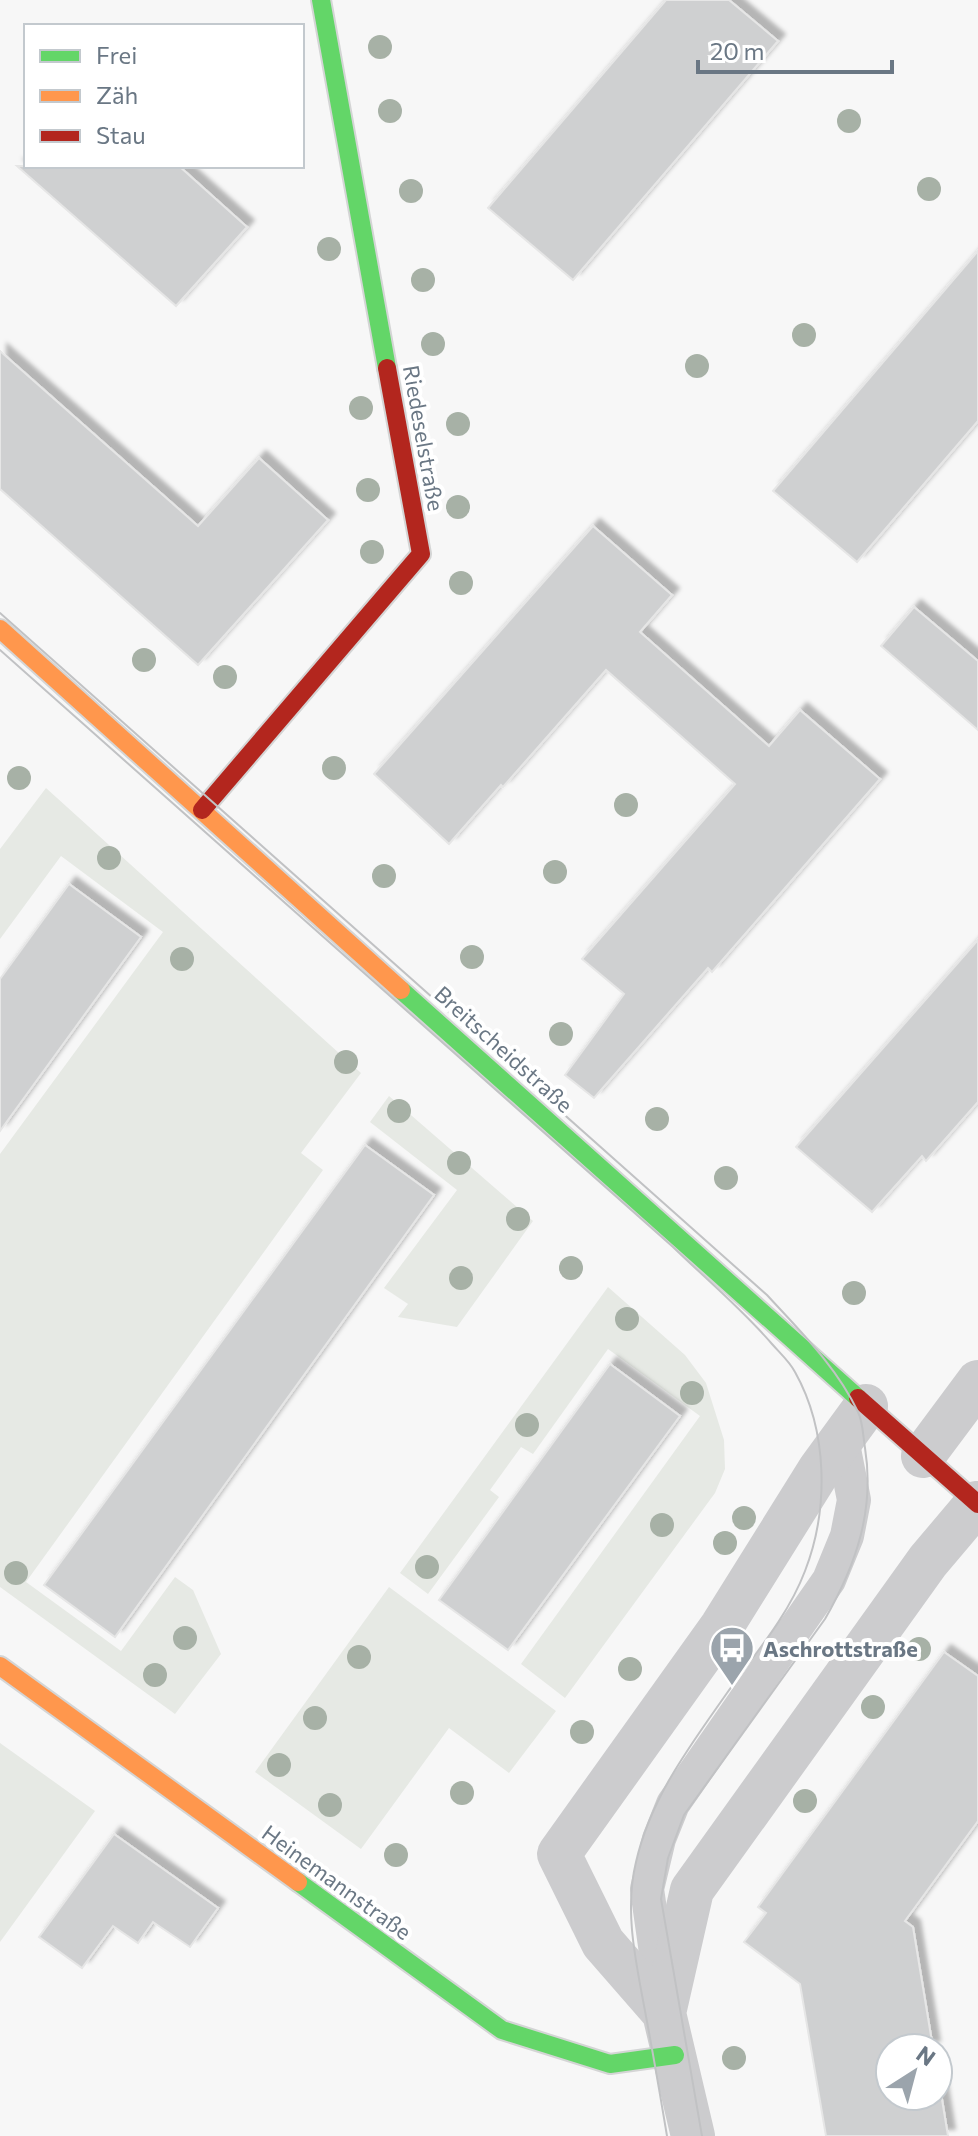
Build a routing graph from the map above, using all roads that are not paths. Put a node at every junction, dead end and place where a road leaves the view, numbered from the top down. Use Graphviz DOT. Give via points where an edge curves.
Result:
graph roads {
  1 [pos="321,0"];
  2 [pos="0,629"];
  3 [pos="202,810"];
  4 [pos="978,1382"];
  5 [pos="854,1422"];
  6 [pos="923,1456"];
  7 [pos="978,1504"];
  8 [pos="0,1666"];
  9 [pos="664,2013"];
  10 [pos="675,2055"];
  11 [pos="693,2136"];
  1 -- 3 [label="street, Riedeselstraße" via="421,554"];
  2 -- 3 [label="street, Breitscheidstraße"];
  3 -- 5 [label="street, Breitscheidstraße"];
  4 -- 6 [label="street"];
  5 -- 6 [label="street, Breitscheidstraße"];
  5 -- 9 [label="lane" via="854,1500 847,1536 829,1580 673,1804 659,1839 647,1889"];
  5 -- 9 [label="street" via="722,1626 559,1854 603,1943"];
  6 -- 7 [label="street, Breitscheidstraße"];
  7 -- 9 [label="street" via="928,1561 692,1890"];
  8 -- 10 [label="street, Heinemannstraße" via="502,2030 610,2064"];
  9 -- 10 [label="street"];
  10 -- 11 [label="street"];
}
